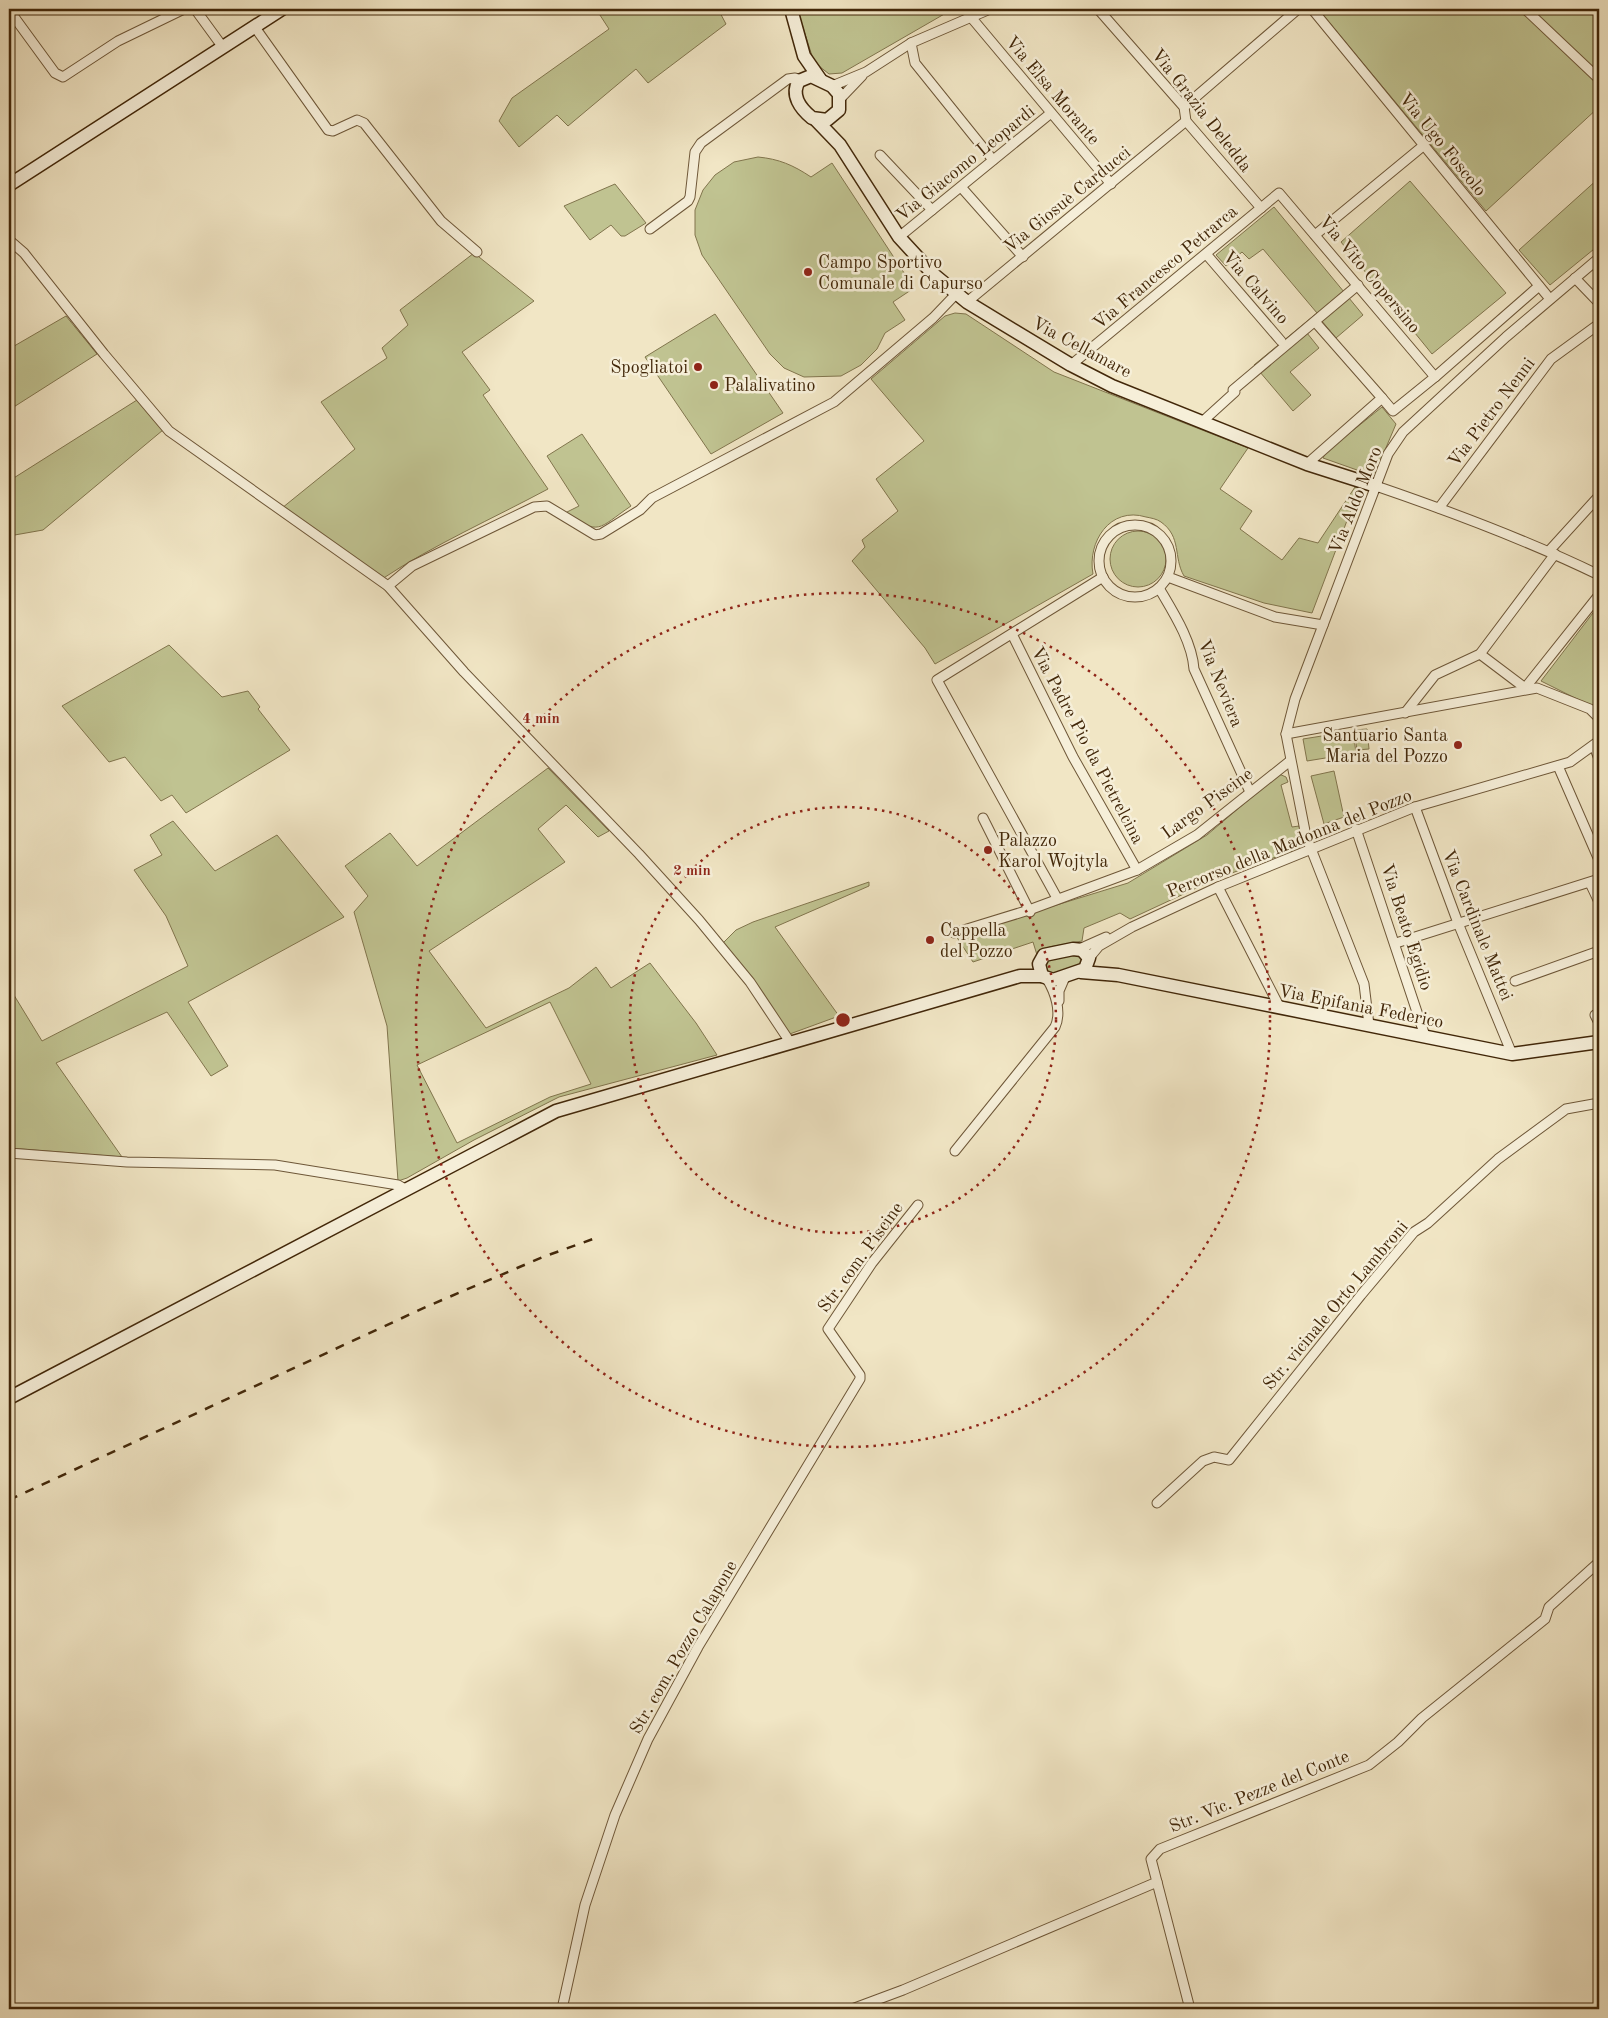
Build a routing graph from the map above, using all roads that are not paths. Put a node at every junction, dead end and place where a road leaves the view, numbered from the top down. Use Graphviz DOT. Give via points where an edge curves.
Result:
graph roads {
  1 [pos="184,9"];
  2 [pos="195,9"];
  3 [pos="282,9"];
  4 [pos="791,9"];
  5 [pos="990,9"];
  6 [pos="1098,9"];
  7 [pos="1298,9"];
  8 [pos="1312,9"];
  9 [pos="1525,9"];
  10 [pos="9,10"];
  11 [pos="970,16"];
  12 [pos="254,26"];
  13 [pos="911,43"];
  14 [pos="222,46"];
  15 [pos="804,56"];
  16 [pos="866,72"];
  17 [pos="1599,78"];
  18 [pos="820,79"];
  19 [pos="798,85"];
  20 [pos="832,86"];
  21 [pos="840,100"];
  22 [pos="1184,107"];
  23 [pos="1051,113"];
  24 [pos="836,115"];
  25 [pos="816,120"];
  26 [pos="1186,121"];
  27 [pos="840,145"];
  28 [pos="1424,146"];
  29 [pos="880,154"];
  30 [pos="993,160"];
  31 [pos="1111,184"];
  32 [pos="9,185"];
  33 [pos="961,187"];
  34 [pos="1279,193"];
  35 [pos="1261,208"];
  36 [pos="932,210"];
  37 [pos="650,229"];
  38 [pos="1315,235"];
  39 [pos="899,237"];
  40 [pos="9,240"];
  41 [pos="476,252"];
  42 [pos="1207,255"];
  43 [pos="1022,257"];
  44 [pos="1599,258"];
  45 [pos="1575,278"];
  46 [pos="1358,285"];
  47 [pos="1539,286"];
  48 [pos="956,294"];
  49 [pos="1550,299"];
  50 [pos="967,302"];
  51 [pos="1599,303"];
  52 [pos="1317,324"];
  53 [pos="1599,324"];
  54 [pos="1281,340"];
  55 [pos="1071,365"];
  56 [pos="1435,377"];
  57 [pos="1382,398"];
  58 [pos="1202,422"];
  59 [pos="1307,464"];
  60 [pos="1376,486"];
  61 [pos="1599,496"];
  62 [pos="1439,508"];
  63 [pos="1552,553"];
  64 [pos="1599,575"];
  65 [pos="1103,577"];
  66 [pos="1168,577"];
  67 [pos="388,586"];
  68 [pos="1159,588"];
  69 [pos="1599,595"];
  70 [pos="1323,625"];
  71 [pos="1012,634"];
  72 [pos="1480,654"];
  73 [pos="1525,688"];
  74 [pos="1405,713"];
  75 [pos="1599,718"];
  76 [pos="1286,734"];
  77 [pos="1597,744"];
  78 [pos="1599,759"];
  79 [pos="1290,761"];
  80 [pos="1558,766"];
  81 [pos="1250,792"];
  82 [pos="1414,807"];
  83 [pos="983,818"];
  84 [pos="1356,829"];
  85 [pos="1310,848"];
  86 [pos="1599,860"];
  87 [pos="1137,870"];
  88 [pos="1599,879"];
  89 [pos="1590,883"];
  90 [pos="1218,887"];
  91 [pos="1057,898"];
  92 [pos="1599,902"];
  93 [pos="1029,911"];
  94 [pos="1458,923"];
  95 [pos="1132,927"];
  96 [pos="954,933"];
  97 [pos="1396,943"];
  98 [pos="1079,949"];
  99 [pos="1599,952"];
  100 [pos="1089,959"];
  101 [pos="1040,961"];
  102 [pos="1080,972"];
  103 [pos="1118,975"];
  104 [pos="1045,977"];
  105 [pos="1065,977"];
  106 [pos="1515,981"];
  107 [pos="968,991"];
  108 [pos="1280,1008"];
  109 [pos="1058,1009"];
  110 [pos="1599,1013"];
  111 [pos="1599,1023"];
  112 [pos="1369,1025"];
  113 [pos="1425,1036"];
  114 [pos="790,1042"];
  115 [pos="1599,1042"];
  116 [pos="1512,1054"];
  117 [pos="1599,1103"];
  118 [pos="955,1151"];
  119 [pos="9,1153"];
  120 [pos="405,1189"];
  121 [pos="918,1204"];
  122 [pos="828,1329"];
  123 [pos="9,1398"];
  124 [pos="1157,1503"];
  125 [pos="1599,1562"];
  126 [pos="1157,1882"];
  127 [pos="562,2009"];
  128 [pos="852,2009"];
  129 [pos="1190,2009"];
  1 -- 10 [label="street" via="118,41 63,77 56,73"];
  2 -- 14 [label="street"];
  3 -- 12 [label="main road"];
  4 -- 15 [label="main road"];
  5 -- 11 [label="street"];
  6 -- 22 [label="street, Via Grazia Deledda"];
  7 -- 22 [label="street"];
  8 -- 28 [label="street, Via Ugo Foscolo"];
  9 -- 17 [label="street"];
  11 -- 13 [label="street"];
  11 -- 23 [label="street, Via Elsa Morante"];
  12 -- 14 [label="main road"];
  12 -- 41 [label="street" via="328,130 333,131 357,120 364,123 441,220"];
  13 -- 16 [label="street"];
  13 -- 30 [label="street" via="915,63"];
  14 -- 32 [label="main road"];
  15 -- 18 [label="main road"];
  15 -- 19 [label="main road"];
  16 -- 20 [label="street"];
  16 -- 21 [label="street"];
  18 -- 19 [label="main road" via="811,76"];
  18 -- 20 [label="main road"];
  19 -- 25 [label="main road, Via Cellamare" via="799,102"];
  19 -- 37 [label="street" via="795,78 788,79 701,143 695,152 688,201"];
  20 -- 21 [label="main road"];
  21 -- 24 [label="main road, Via Cellamare"];
  22 -- 26 [label="street, Via Grazia Deledda"];
  23 -- 30 [label="street, Via Giacomo Leopardi"];
  23 -- 31 [label="street, Via Elsa Morante"];
  24 -- 25 [label="main road" via="827,120"];
  24 -- 27 [label="main road, Via Cellamare"];
  25 -- 27 [label="main road, Via Cellamare"];
  26 -- 31 [label="street, Via Giosuè Carducci"];
  26 -- 35 [label="street, Via Grazia Deledda"];
  27 -- 39 [label="main road, Via Cellamare"];
  28 -- 38 [label="street"];
  28 -- 47 [label="street, Via Ugo Foscolo"];
  29 -- 36 [label="street"];
  30 -- 33 [label="street, Via Giacomo Leopardi"];
  31 -- 43 [label="street, Via Giosuè Carducci"];
  33 -- 36 [label="street, Via Giacomo Leopardi"];
  33 -- 43 [label="street"];
  34 -- 35 [label="street, Via Francesco Petrarca"];
  34 -- 38 [label="street, Via Vito Copersino"];
  35 -- 42 [label="street, Via Francesco Petrarca"];
  36 -- 39 [label="street, Via Giacomo Leopardi"];
  38 -- 46 [label="street, Via Vito Copersino"];
  39 -- 48 [label="main road, Via Cellamare"];
  40 -- 67 [label="street" via="24,253 170,431"];
  42 -- 54 [label="street, Via Calvino"];
  42 -- 55 [label="street, Via Francesco Petrarca"];
  43 -- 50 [label="street, Via Giosuè Carducci"];
  44 -- 45 [label="street, Via Aldo Moro"];
  45 -- 49 [label="street, Via Aldo Moro"];
  45 -- 51 [label="street"];
  46 -- 56 [label="street, Via Vito Copersino"];
  46 -- 58 [label="street" via="1233,390 1235,392"];
  47 -- 49 [label="street, Via Ugo Foscolo"];
  47 -- 56 [label="street"];
  48 -- 50 [label="main road, Via Cellamare"];
  48 -- 67 [label="street" via="933,318 834,402 652,498 640,510 600,534 595,535 547,506 534,507 412,566"];
  49 -- 60 [label="street, Via Aldo Moro" via="1403,432 1388,454"];
  50 -- 55 [label="main road, Via Cellamare"];
  52 -- 57 [label="street"];
  53 -- 62 [label="street, Via Pietro Nenni" via="1551,359"];
  55 -- 58 [label="main road, Via Cellamare" via="1112,386"];
  56 -- 57 [label="street" via="1393,411"];
  57 -- 59 [label="street"];
  58 -- 59 [label="main road, Via Cellamare"];
  59 -- 60 [label="main road, Via Cellamare"];
  60 -- 62 [label="street"];
  60 -- 70 [label="street, Via Aldo Moro"];
  61 -- 63 [label="street"];
  62 -- 63 [label="street"];
  63 -- 64 [label="street"];
  63 -- 72 [label="street"];
  65 -- 66 [label="street" via="1100,559 1104,542 1123,526 1135,524 1148,526 1166,541 1172,565"];
  65 -- 68 [label="street" via="1109,586 1128,596 1150,594"];
  65 -- 71 [label="street, Via Padre Pio da Pietrelcina"];
  66 -- 68 [label="street"];
  66 -- 70 [label="street" via="1275,617"];
  67 -- 114 [label="street" via="464,672 699,920 750,982"];
  68 -- 81 [label="street, Via Neviera" via="1193,656 1194,669"];
  69 -- 73 [label="street"];
  70 -- 76 [label="street, Via Aldo Moro" via="1295,699"];
  71 -- 87 [label="street, Via Padre Pio da Pietrelcina" via="1073,757"];
  71 -- 91 [label="street, Via Padre Pio da Pietrelcina" via="937,680"];
  72 -- 73 [label="street"];
  72 -- 74 [label="street" via="1435,675"];
  73 -- 74 [label="street"];
  73 -- 75 [label="street" via="1537,688 1590,709"];
  74 -- 76 [label="street"];
  76 -- 79 [label="street, Via Aldo Moro"];
  77 -- 78 [label="street"];
  77 -- 80 [label="street, Percorso della Madonna del Pozzo"];
  79 -- 81 [label="street, Largo Piscine"];
  79 -- 85 [label="street, Via Aldo Moro"];
  80 -- 82 [label="street, Percorso della Madonna del Pozzo"];
  80 -- 86 [label="street"];
  81 -- 87 [label="street, Largo Piscine" via="1197,835"];
  82 -- 84 [label="street, Percorso della Madonna del Pozzo"];
  82 -- 94 [label="street, Via Cardinale Mattei"];
  83 -- 93 [label="street"];
  84 -- 85 [label="street, Percorso della Madonna del Pozzo"];
  84 -- 97 [label="street, Via Beato Egidio"];
  85 -- 90 [label="street, Percorso della Madonna del Pozzo"];
  85 -- 112 [label="street, Via Aldo Moro" via="1364,984"];
  87 -- 91 [label="street, Largo Piscine"];
  88 -- 89 [label="street"];
  89 -- 92 [label="street"];
  89 -- 94 [label="street"];
  90 -- 95 [label="street, Percorso della Madonna del Pozzo"];
  90 -- 108 [label="street"];
  91 -- 93 [label="street, Largo Piscine"];
  93 -- 96 [label="street, Largo Piscine"];
  94 -- 97 [label="street"];
  94 -- 116 [label="street, Via Cardinale Mattei"];
  95 -- 98 [label="street"];
  95 -- 100 [label="street" via="1099,946"];
  97 -- 113 [label="street, Via Beato Egidio"];
  98 -- 100 [label="main road, Via Epifania Federico"];
  98 -- 101 [label="main road" via="1051,952"];
  99 -- 106 [label="street"];
  100 -- 102 [label="main road"];
  100 -- 103 [label="main road, Via Epifania Federico" via="1099,968"];
  101 -- 104 [label="main road"];
  101 -- 107 [label="main road"];
  102 -- 103 [label="main road, Via Epifania Federico"];
  102 -- 105 [label="main road"];
  103 -- 108 [label="main road, Via Epifania Federico"];
  104 -- 105 [label="main road" via="1053,980"];
  104 -- 107 [label="main road" via="1020,976"];
  104 -- 109 [label="street" via="1052,987"];
  105 -- 109 [label="street" via="1059,991"];
  107 -- 114 [label="main road"];
  108 -- 112 [label="main road, Via Epifania Federico"];
  109 -- 118 [label="street" via="1055,1027"];
  110 -- 111 [label="street" via="1595,1015"];
  112 -- 113 [label="main road, Via Epifania Federico"];
  113 -- 116 [label="main road, Via Epifania Federico"];
  114 -- 120 [label="main road" via="556,1111"];
  115 -- 116 [label="main road, Via Epifania Federico"];
  117 -- 124 [label="street, Str. vicinale Orto Lambroni" via="1566,1109 1498,1159 1414,1232 1229,1460 1214,1456 1203,1461"];
  119 -- 120 [label="street" via="127,1162 275,1165 390,1183"];
  120 -- 123 [label="main road"];
  121 -- 122 [label="street, Str. com. Piscine" via="872,1263"];
  122 -- 127 [label="street, Str. com. Pozzo Calapone" via="860,1379 698,1647 648,1739 615,1815 585,1905"];
  125 -- 126 [label="street, Str. Vic. Pezze del Conte" via="1549,1607 1545,1619 1369,1765 1166,1846 1151,1859"];
  126 -- 128 [label="street"];
  126 -- 129 [label="street"];
}
